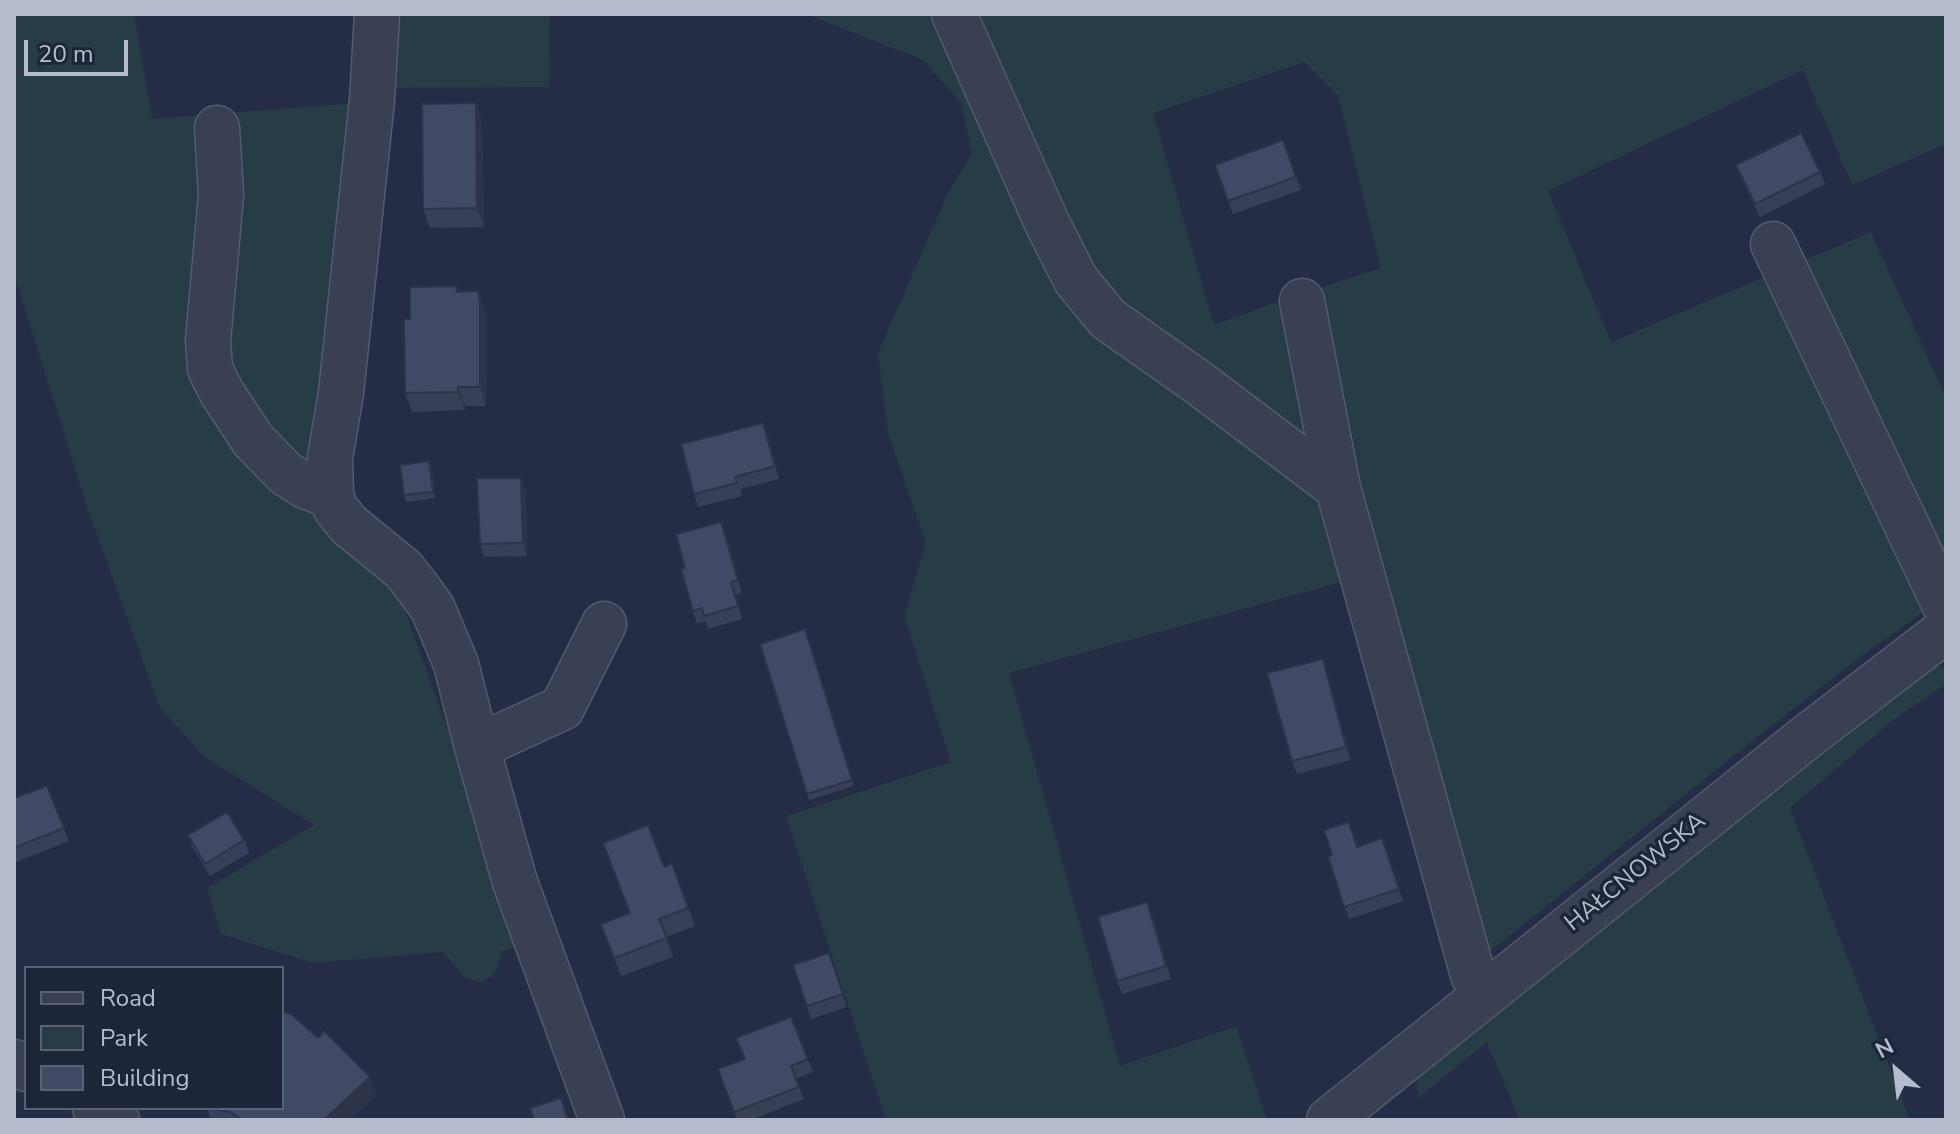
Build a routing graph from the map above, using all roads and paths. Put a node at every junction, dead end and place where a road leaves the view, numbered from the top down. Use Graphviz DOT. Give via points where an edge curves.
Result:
graph roads {
  1 [pos="377,14"];
  2 [pos="954,14"];
  3 [pos="217,128"];
  4 [pos="1773,244"];
  5 [pos="1302,301"];
  6 [pos="1338,488"];
  7 [pos="331,496"];
  8 [pos="1946,608"];
  9 [pos="604,624"];
  10 [pos="1946,630"];
  11 [pos="477,747"];
  12 [pos="1485,994"];
  13 [pos="99,1110"];
  14 [pos="117,1120"];
  15 [pos="602,1120"];
  16 [pos="1329,1120"];
  1 -- 7 [label="street" via="369,131 330,458"];
  2 -- 6 [label="street" via="1076,280 1108,319"];
  3 -- 7 [label="street" via="221,195 210,369 253,440 285,473"];
  4 -- 8 [label="street"];
  5 -- 6 [label="street"];
  6 -- 12 [label="street" via="1473,975"];
  7 -- 11 [label="street" via="349,525 403,569 433,609 456,664"];
  9 -- 11 [label="street" via="562,708"];
  10 -- 12 [label="street, HAŁCNOWSKA"];
  11 -- 15 [label="street" via="515,882"];
  12 -- 16 [label="street, HAŁCNOWSKA"];
  13 -- 14 [label="street"];
}
